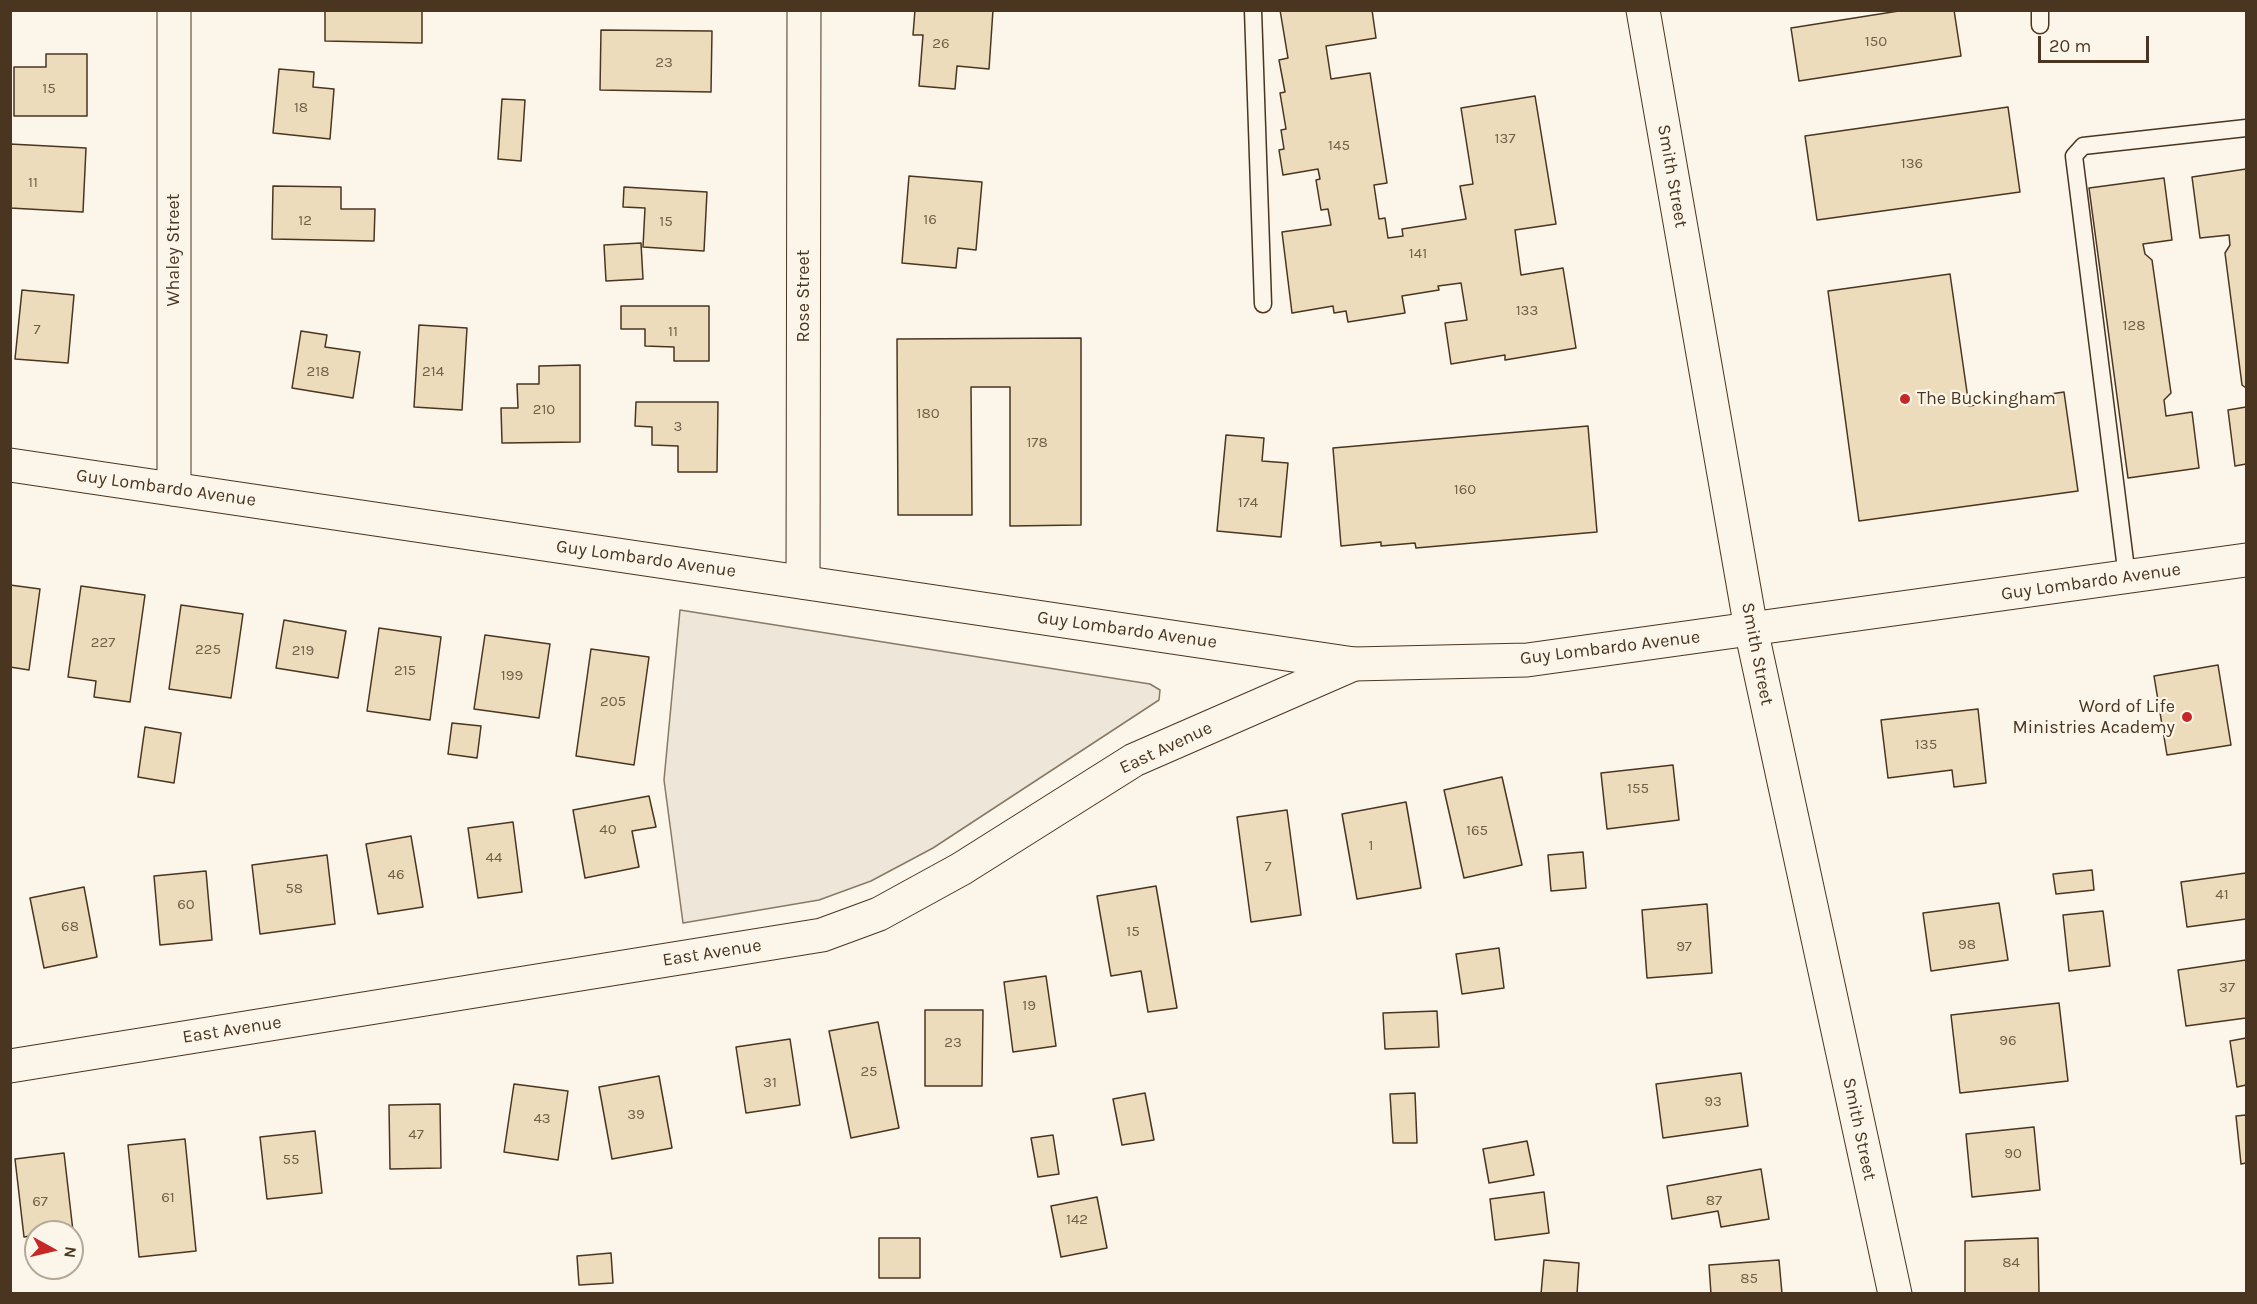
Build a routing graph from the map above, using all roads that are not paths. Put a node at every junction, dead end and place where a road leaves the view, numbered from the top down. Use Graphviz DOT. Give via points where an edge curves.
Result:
graph roads {
  1 [pos="174,10"];
  2 [pos="804,10"];
  3 [pos="1253,10"];
  4 [pos="1643,10"];
  5 [pos="2247,128"];
  6 [pos="1263,304"];
  7 [pos="10,465"];
  8 [pos="174,489"];
  9 [pos="2247,560"];
  10 [pos="2127,577"];
  11 [pos="803,582"];
  12 [pos="1751,629"];
  13 [pos="1354,664"];
  14 [pos="10,1066"];
  15 [pos="1895,1293"];
  1 -- 8 [label="street, Whaley Street"];
  2 -- 11 [label="street, Rose Street"];
  3 -- 6 [label="lane"];
  4 -- 12 [label="street, Smith Street"];
  5 -- 10 [label="lane" via="2083,146 2074,156"];
  7 -- 8 [label="street, Guy Lombardo Avenue"];
  8 -- 11 [label="street, Guy Lombardo Avenue"];
  9 -- 10 [label="street, Guy Lombardo Avenue"];
  10 -- 12 [label="street, Guy Lombardo Avenue"];
  11 -- 13 [label="street, Guy Lombardo Avenue"];
  12 -- 13 [label="street, Guy Lombardo Avenue" via="1527,660"];
  12 -- 15 [label="street, Smith Street"];
  13 -- 14 [label="street, East Avenue" via="1134,760 961,869 879,914 822,935"];
}
